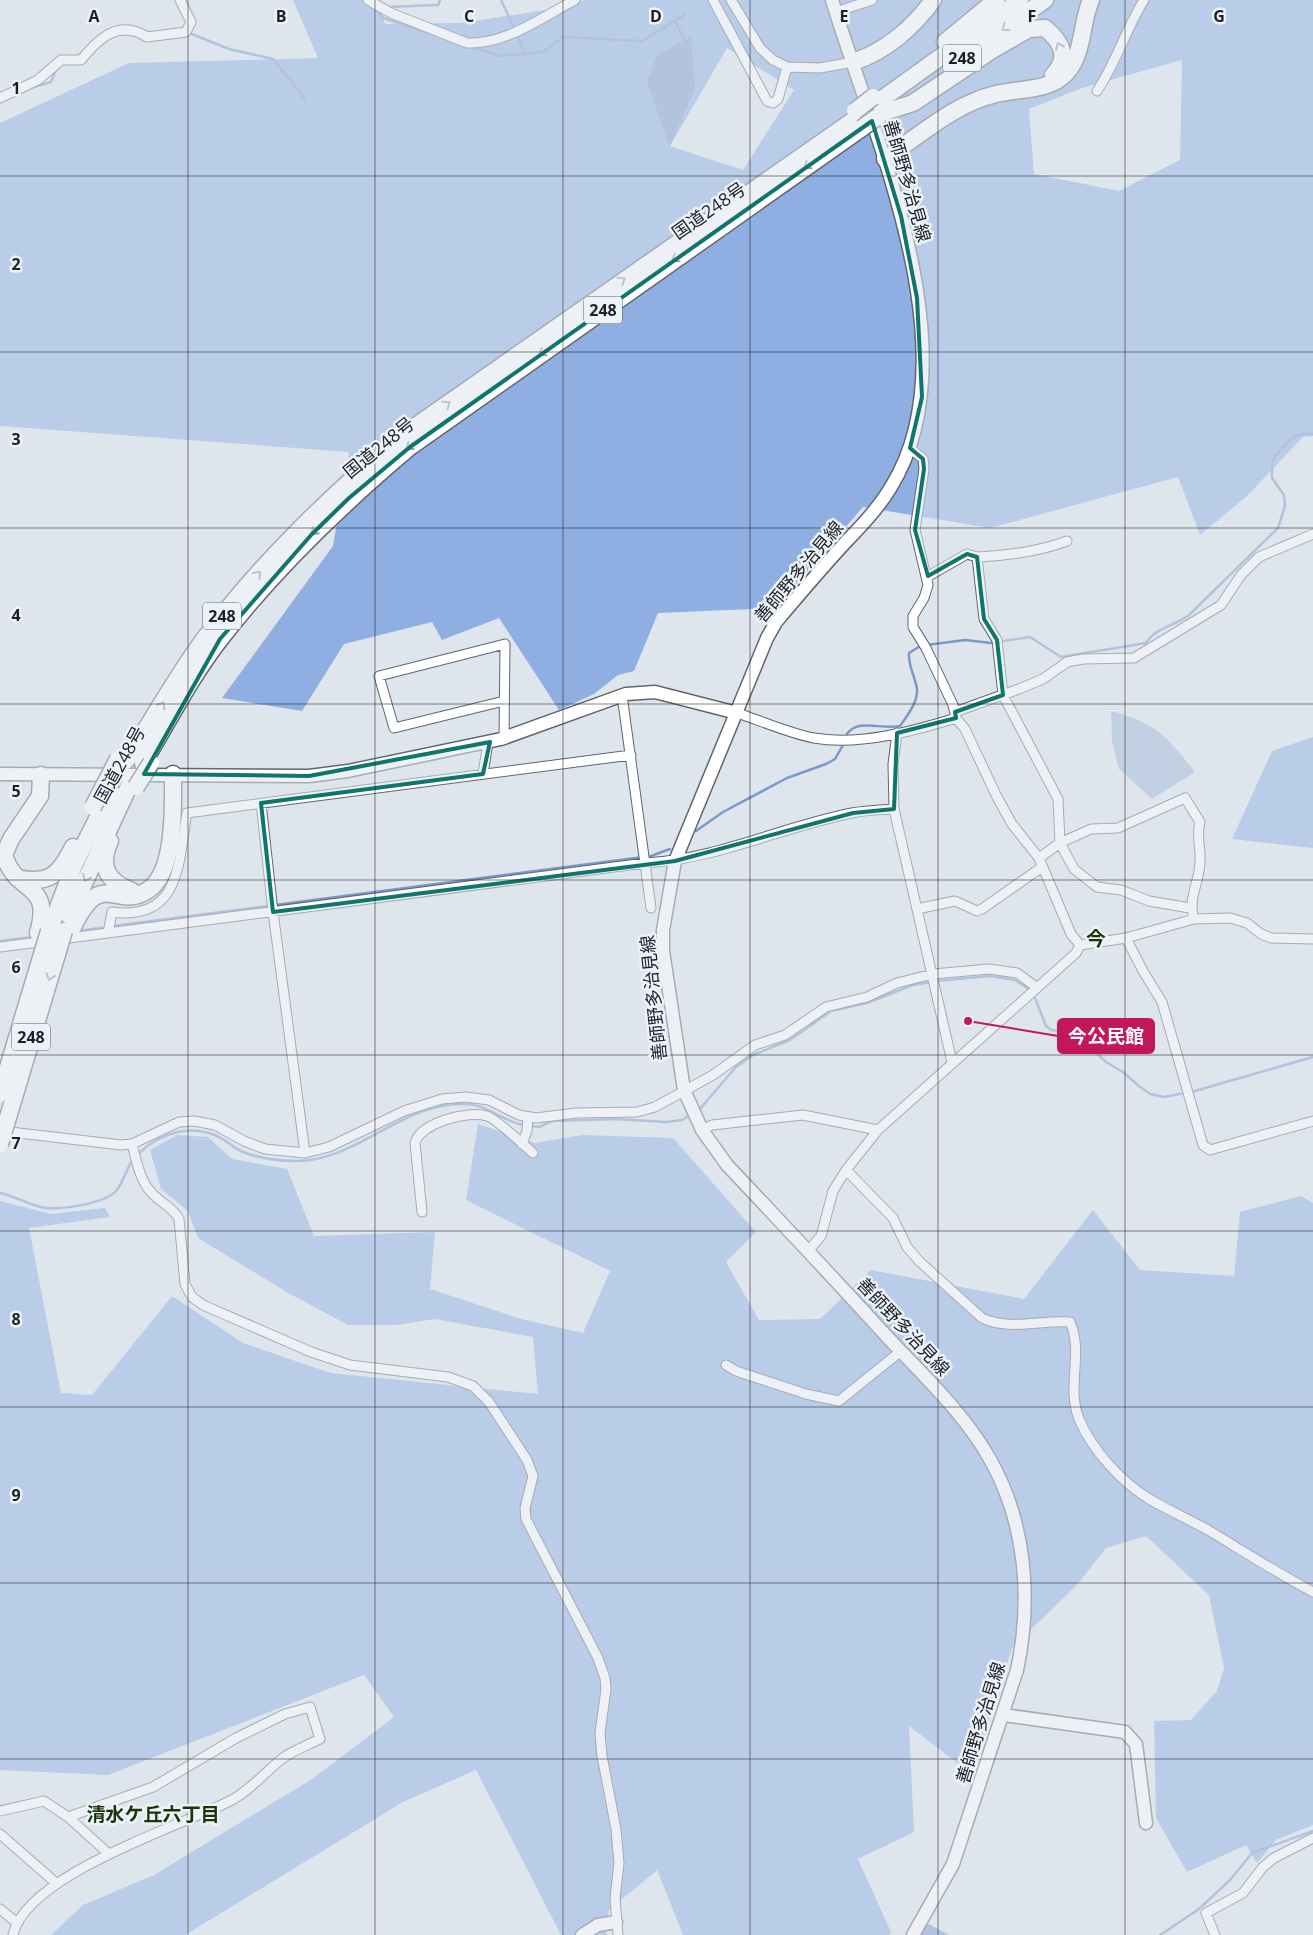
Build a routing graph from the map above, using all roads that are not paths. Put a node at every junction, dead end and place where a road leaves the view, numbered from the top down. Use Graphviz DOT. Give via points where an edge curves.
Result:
graph roads {
  1 [pos="180,0"];
  2 [pos="368,0"];
  3 [pos="575,0"];
  4 [pos="713,0"];
  5 [pos="731,0"];
  6 [pos="872,0"];
  7 [pos="933,0"];
  8 [pos="996,0"];
  9 [pos="1020,0"];
  10 [pos="1044,0"];
  11 [pos="1091,0"];
  12 [pos="1144,0"];
  13 [pos="834,6"];
  14 [pos="852,62"];
  15 [pos="787,68"];
  16 [pos="1043,86"];
  17 [pos="1097,91"];
  18 [pos="0,98"];
  19 [pos="878,107"];
  20 [pos="858,119"];
  21 [pos="885,159"];
  22 [pos="910,448"];
  23 [pos="1313,534"];
  24 [pos="1067,540"];
  25 [pos="977,556"];
  26 [pos="927,577"];
  27 [pos="622,695"];
  28 [pos="1002,695"];
  29 [pos="504,701"];
  30 [pos="737,713"];
  31 [pos="956,715"];
  32 [pos="897,734"];
  33 [pos="504,738"];
  34 [pos="488,742"];
  35 [pos="631,755"];
  36 [pos="135,759"];
  37 [pos="0,774"];
  38 [pos="173,774"];
  39 [pos="483,774"];
  40 [pos="41,776"];
  41 [pos="133,787"];
  42 [pos="261,803"];
  43 [pos="894,808"];
  44 [pos="1060,843"];
  45 [pos="675,861"];
  46 [pos="645,863"];
  47 [pos="1040,863"];
  48 [pos="17,878"];
  49 [pos="139,894"];
  50 [pos="652,908"];
  51 [pos="1190,908"];
  52 [pos="917,909"];
  53 [pos="273,912"];
  54 [pos="1194,918"];
  55 [pos="56,931"];
  56 [pos="108,933"];
  57 [pos="1126,938"];
  58 [pos="1313,938"];
  59 [pos="1080,945"];
  60 [pos="0,947"];
  61 [pos="933,974"];
  62 [pos="1036,987"];
  63 [pos="952,1062"];
  64 [pos="684,1090"];
  65 [pos="0,1093"];
  66 [pos="493,1102"];
  67 [pos="487,1116"];
  68 [pos="528,1118"];
  69 [pos="696,1119"];
  70 [pos="1313,1121"];
  71 [pos="0,1130"];
  72 [pos="878,1130"];
  73 [pos="0,1144"];
  74 [pos="522,1144"];
  75 [pos="133,1148"];
  76 [pos="305,1153"];
  77 [pos="533,1153"];
  78 [pos="846,1170"];
  79 [pos="422,1212"];
  80 [pos="809,1250"];
  81 [pos="901,1351"];
  82 [pos="726,1365"];
  83 [pos="1313,1592"];
  84 [pos="1004,1715"];
  85 [pos="0,1811"];
  86 [pos="68,1817"];
  87 [pos="1146,1823"];
  88 [pos="0,1834"];
  89 [pos="1313,1838"];
  90 [pos="109,1854"];
  91 [pos="56,1883"];
  92 [pos="0,1909"];
  93 [pos="16,1922"];
  94 [pos="617,1928"];
  95 [pos="13,1935"];
  96 [pos="582,1935"];
  97 [pos="913,1935"];
  98 [pos="1215,1935"];
  1 -- 18 [label="street" via="191,22 186,32 147,37 138,31 117,30 100,38 81,60 60,60 38,80"];
  2 -- 3 [label="street" via="391,13 468,42 479,43 495,41"];
  4 -- 15 [label="street" via="767,101 778,99"];
  5 -- 15 [label="street" via="760,48"];
  6 -- 13 [label="street"];
  7 -- 14 [label="highway" via="904,32 876,52"];
  8 -- 19 [label="highway"];
  9 -- 19 [label="highway, 国道248号 / 248"];
  10 -- 19 [label="highway, 国道248号 / 248, one-way"];
  11 -- 16 [label="highway" via="1077,53 1069,70 1059,80"];
  12 -- 17 [label="street"];
  13 -- 14 [label="main road, 善師野多治見線"];
  14 -- 15 [label="street" via="820,68"];
  14 -- 21 [label="main road, 善師野多治見線"];
  16 -- 19 [label="highway, one-way" via="1060,68 1063,49 1045,28 1029,29 913,103"];
  16 -- 21 [label="highway" via="965,103"];
  19 -- 20 [label="highway, 国道248号 / 248, bridge"];
  20 -- 36 [label="highway, 国道248号 / 248, one-way" via="410,447 349,498 264,586"];
  36 -- 20 [label="highway, 国道248号 / 248, one-way" via="210,631 302,525 340,489 400,437 782,168"];
  21 -- 22 [label="main road, 善師野多治見線" via="918,298 922,397"];
  22 -- 26 [label="street" via="923,459 915,530"];
  22 -- 30 [label="main road, 善師野多治見線" via="892,487 874,511 776,622"];
  23 -- 28 [label="street" via="1259,557 1241,575 1221,605 1134,658 1083,658 1067,662 1042,679"];
  24 -- 25 [label="street" via="1012,555"];
  25 -- 26 [label="street" via="967,554"];
  25 -- 28 [label="street" via="984,619 997,640"];
  26 -- 31 [label="street" via="926,592 913,616 913,627"];
  27 -- 30 [label="main road" via="655,692"];
  27 -- 33 [label="main road"];
  27 -- 35 [label="street"];
  28 -- 31 [label="street"];
  28 -- 44 [label="street" via="1058,799"];
  29 -- 29 [label="street" via="505,644 379,676 394,728"];
  29 -- 33 [label="street"];
  30 -- 32 [label="street" via="813,738 833,740"];
  30 -- 45 [label="main road, 善師野多治見線"];
  31 -- 32 [label="street"];
  31 -- 47 [label="street" via="1012,824"];
  32 -- 43 [label="street" via="893,764"];
  33 -- 34 [label="main road"];
  34 -- 38 [label="main road" via="309,776"];
  34 -- 39 [label="street"];
  35 -- 39 [label="street"];
  35 -- 46 [label="street"];
  36 -- 41 [label="highway, 国道248号 / 248"];
  36 -- 48 [label="highway, bridge" via="93,807 67,860 51,878 41,881"];
  36 -- 55 [label="highway, 国道248号 / 248" via="111,791 75,863"];
  37 -- 40 [label="main road"];
  38 -- 40 [label="main road"];
  38 -- 49 [label="highway" via="173,813 167,855 160,876 148,890"];
  39 -- 42 [label="street"];
  40 -- 48 [label="highway" via="40,796 4,855"];
  41 -- 49 [label="highway" via="107,849 106,869 110,879"];
  41 -- 55 [label="highway, 国道248号 / 248, one-way" via="70,914"];
  42 -- 53 [label="street"];
  42 -- 56 [label="street" via="187,813 174,884 162,901 150,909 137,913 112,912"];
  43 -- 45 [label="street" via="853,813 718,852"];
  43 -- 52 [label="street"];
  44 -- 47 [label="street"];
  44 -- 51 [label="street" via="1074,869 1097,887"];
  44 -- 51 [label="street" via="1091,829 1118,828 1184,798 1200,822 1200,860"];
  45 -- 46 [label="street"];
  45 -- 64 [label="main road, 善師野多治見線" via="665,911 664,951"];
  46 -- 50 [label="street"];
  46 -- 53 [label="street"];
  47 -- 52 [label="street" via="977,911 955,901"];
  47 -- 59 [label="street" via="1071,934"];
  48 -- 55 [label="highway" via="40,898"];
  49 -- 55 [label="highway" via="127,896 105,892 95,896"];
  51 -- 54 [label="street"];
  52 -- 61 [label="street"];
  53 -- 56 [label="street"];
  53 -- 76 [label="street"];
  54 -- 57 [label="street"];
  54 -- 58 [label="street" via="1230,918 1247,923 1271,938"];
  55 -- 65 [label="highway, bridge" via="22,988"];
  55 -- 73 [label="highway, 国道248号 / 248, one-way, bridge" via="57,954"];
  56 -- 60 [label="street"];
  57 -- 59 [label="street"];
  57 -- 70 [label="street" via="1162,1002 1203,1145 1210,1150"];
  59 -- 62 [label="street" via="1076,953"];
  61 -- 62 [label="street" via="990,969 1017,973"];
  61 -- 63 [label="street"];
  61 -- 64 [label="street" via="897,983 867,997 826,1007 785,1035 755,1045"];
  62 -- 63 [label="street"];
  63 -- 72 [label="street"];
  64 -- 68 [label="street" via="655,1107 637,1112"];
  64 -- 69 [label="main road, 善師野多治見線"];
  66 -- 67 [label="street"];
  66 -- 68 [label="street"];
  66 -- 76 [label="street" via="466,1097 422,1104 329,1148"];
  67 -- 74 [label="street"];
  67 -- 79 [label="street" via="434,1122 416,1137"];
  68 -- 74 [label="street"];
  69 -- 72 [label="street" via="712,1125 803,1114"];
  69 -- 80 [label="main road, 善師野多治見線" via="727,1165"];
  71 -- 75 [label="street"];
  72 -- 78 [label="street"];
  74 -- 77 [label="street"];
  75 -- 76 [label="street" via="164,1127 194,1121 215,1125 265,1149"];
  75 -- 94 [label="street" via="150,1192 175,1211 179,1219 185,1284 196,1301 258,1330 350,1364 466,1382 485,1398 527,1460 533,1476 525,1508 526,1519 598,1658 605,1678 600,1732 619,1863 615,1898"];
  78 -- 80 [label="street" via="833,1190 821,1236"];
  78 -- 83 [label="street" via="893,1218 907,1247 919,1261 982,1318 990,1322 1019,1324 1070,1322 1076,1340 1073,1393 1078,1416 1094,1446 1131,1486 1150,1500"];
  80 -- 81 [label="main road, 善師野多治見線"];
  81 -- 82 [label="street" via="839,1401 806,1394"];
  81 -- 84 [label="main road, 善師野多治見線" via="948,1402 978,1442 991,1461 1010,1506 1022,1554 1024,1615 1023,1640"];
  84 -- 87 [label="main road" via="1125,1732 1132,1736 1136,1744"];
  84 -- 97 [label="main road, 善師野多治見線" via="952,1864"];
  85 -- 86 [label="street" via="44,1801"];
  86 -- 90 [label="street"];
  86 -- 90 [label="street" via="153,1787 236,1738 285,1714 310,1707 320,1739 285,1757 232,1800"];
  88 -- 91 [label="street"];
  89 -- 98 [label="street" via="1274,1858 1244,1893 1206,1913"];
  90 -- 91 [label="street"];
  91 -- 93 [label="street"];
  92 -- 93 [label="street"];
  93 -- 95 [label="street"];
  94 -- 96 [label="main road" via="598,1925"];
}
